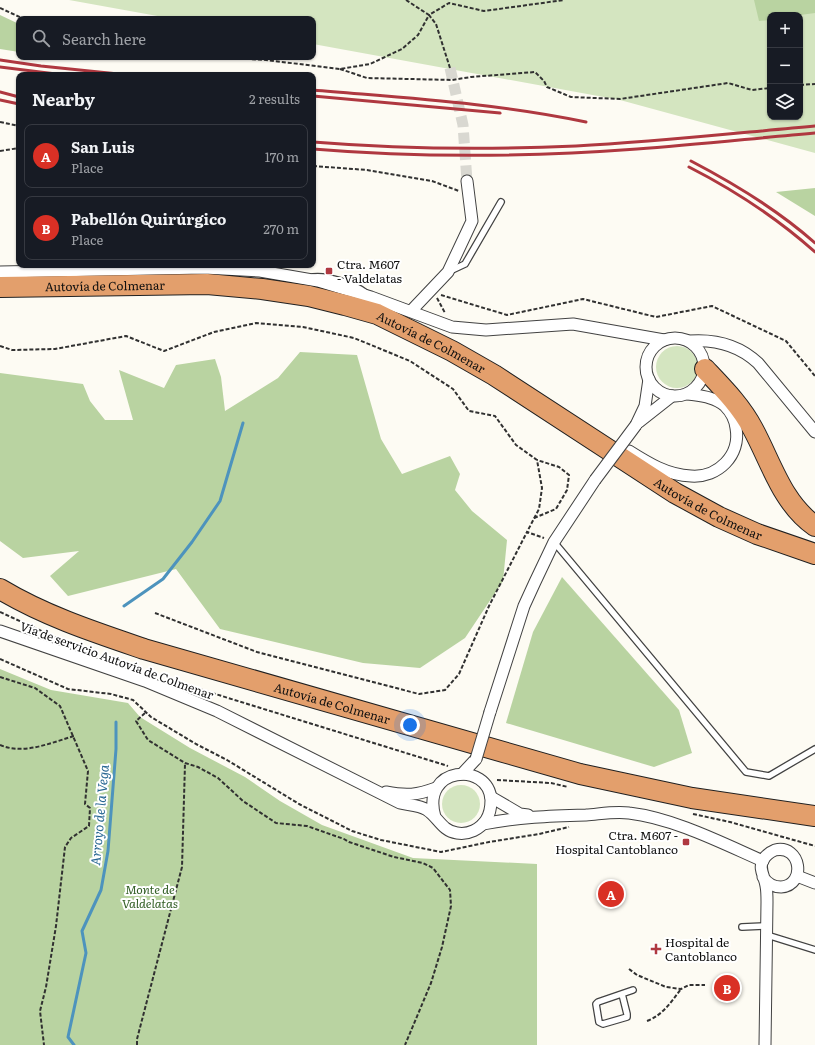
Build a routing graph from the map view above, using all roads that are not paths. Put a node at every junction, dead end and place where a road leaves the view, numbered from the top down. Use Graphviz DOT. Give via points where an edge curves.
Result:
graph roads {
  1 [pos="467,181"];
  2 [pos="501,202"];
  3 [pos="0,272"];
  4 [pos="448,272"];
  5 [pos="0,287"];
  6 [pos="411,311"];
  7 [pos="664,340"];
  8 [pos="690,341"];
  9 [pos="705,369"];
  10 [pos="649,379"];
  11 [pos="688,394"];
  12 [pos="672,396"];
  13 [pos="636,425"];
  14 [pos="576,428"];
  15 [pos="815,432"];
  16 [pos="815,526"];
  17 [pos="554,542"];
  18 [pos="815,554"];
  19 [pos="0,589"];
  20 [pos="0,631"];
  21 [pos="815,749"];
  22 [pos="476,759"];
  23 [pos="462,774"];
  24 [pos="479,779"];
  25 [pos="436,788"];
  26 [pos="374,790"];
  27 [pos="491,797"];
  28 [pos="542,816"];
  29 [pos="815,816"];
  30 [pos="435,817"];
  31 [pos="483,824"];
  32 [pos="763,861"];
  33 [pos="764,876"];
  34 [pos="797,876"];
  35 [pos="815,883"];
  36 [pos="779,887"];
  37 [pos="767,902"];
  38 [pos="742,927"];
  39 [pos="767,931"];
  40 [pos="815,950"];
  41 [pos="633,990"];
  42 [pos="622,994"];
  43 [pos="765,1045"];
  1 -- 4 [label="street" via="472,221"];
  2 -- 4 [label="lane" via="465,264"];
  3 -- 6 [label="street" via="204,268 260,271 318,281"];
  4 -- 6 [label="street"];
  5 -- 14 [label="highway, Autovía de Colmenar" via="207,284 262,289 345,304 376,314 452,351"];
  6 -- 7 [label="street" via="452,327 486,330 573,324"];
  7 -- 8 [label="street"];
  7 -- 10 [label="street" via="647,358 645,370"];
  8 -- 9 [label="street" via="701,353"];
  8 -- 15 [label="street" via="708,340 742,350 758,363"];
  9 -- 11 [label="street" via="699,384"];
  9 -- 16 [label="highway" via="733,398 753,428 783,490 795,508"];
  10 -- 12 [label="street" via="662,393"];
  10 -- 13 [label="street" via="645,406"];
  11 -- 12 [label="street"];
  11 -- 14 [label="street" via="712,398 719,402 726,407 735,423 735,450 728,461 710,474 692,476 655,467 611,440"];
  12 -- 13 [label="street"];
  13 -- 17 [label="street, bridge" via="595,480"];
  14 -- 18 [label="highway, Autovía de Colmenar" via="669,489 718,517"];
  17 -- 21 [label="lane" via="746,772 769,776"];
  17 -- 22 [label="street, bridge" via="524,606"];
  19 -- 29 [label="highway, Autovía de Colmenar" via="18,600 81,628 137,646 580,774 692,798"];
  20 -- 26 [label="street, Vía de servicio Autovía de Colmenar" via="217,711"];
  22 -- 23 [label="street"];
  22 -- 24 [label="street"];
  23 -- 24 [label="street"];
  23 -- 25 [label="street" via="452,775"];
  24 -- 27 [label="street"];
  25 -- 26 [label="street" via="418,794 399,795"];
  25 -- 30 [label="street" via="432,797"];
  26 -- 30 [label="street, Vía de servicio Autovía de Colmenar" via="400,803 425,808"];
  27 -- 28 [label="street" via="520,814"];
  27 -- 31 [label="street" via="489,816"];
  28 -- 31 [label="street"];
  28 -- 32 [label="street" via="628,813 656,819 711,837"];
  30 -- 31 [label="street" via="448,830 457,833 475,830"];
  32 -- 33 [label="street" via="761,869"];
  32 -- 34 [label="street" via="772,851 789,852 798,865"];
  33 -- 36 [label="street" via="769,883"];
  33 -- 37 [label="street"];
  34 -- 35 [label="street"];
  34 -- 36 [label="street" via="792,883"];
  36 -- 37 [label="street"];
  37 -- 39 [label="street"];
  38 -- 39 [label="lane"];
  39 -- 40 [label="lane"];
  39 -- 43 [label="street"];
  41 -- 42 [label="lane"];
  42 -- 42 [label="lane" via="596,1004 600,1022 603,1024 627,1017"];
}
